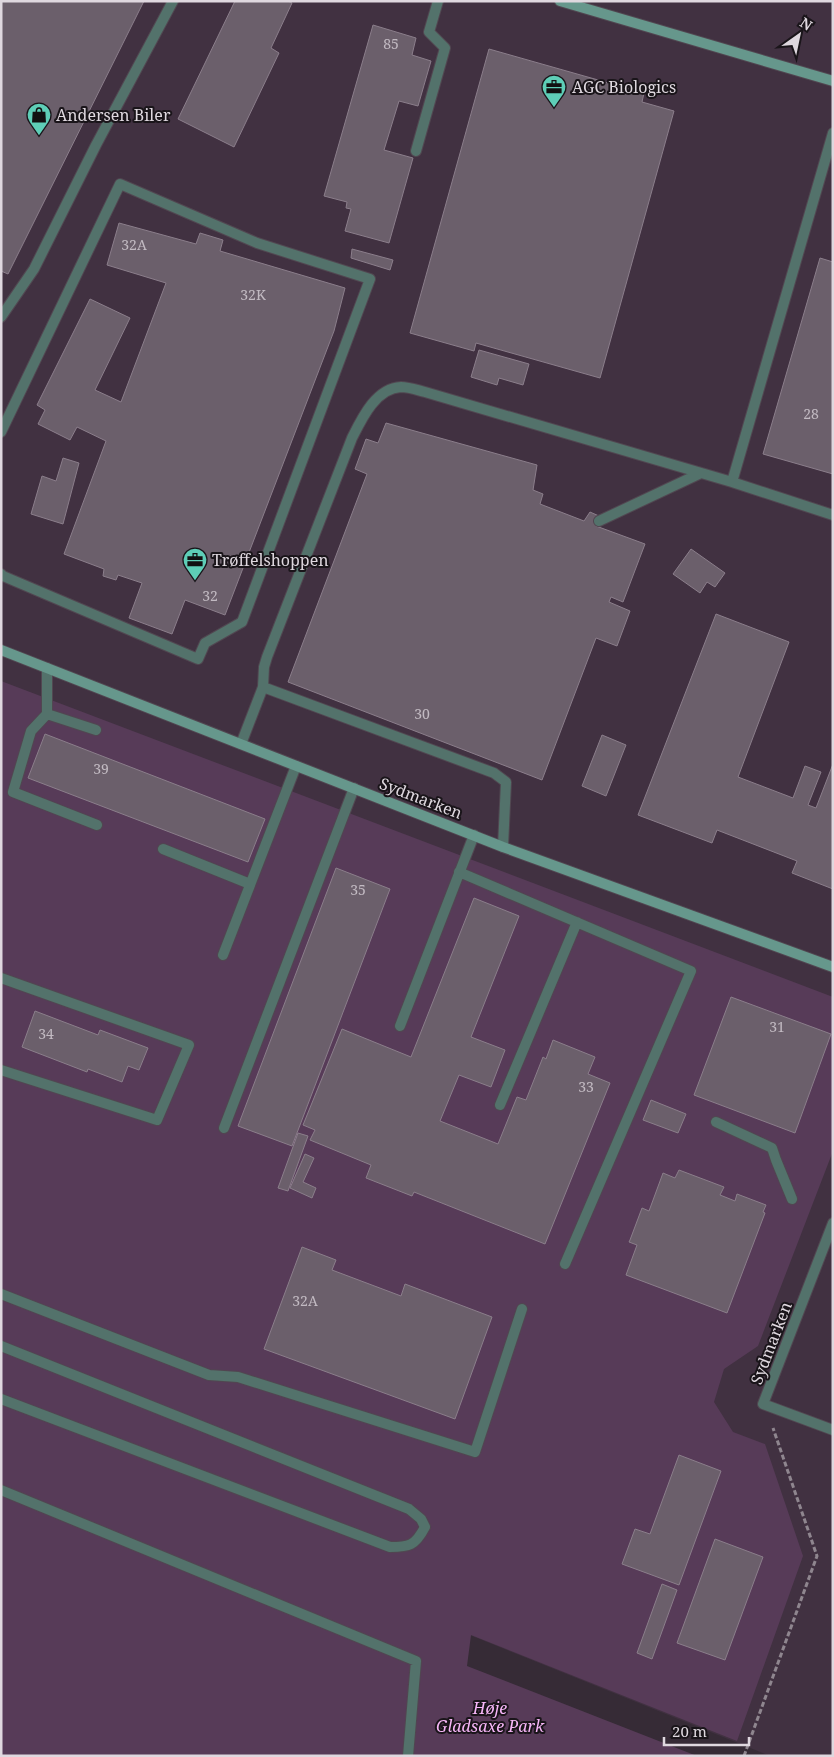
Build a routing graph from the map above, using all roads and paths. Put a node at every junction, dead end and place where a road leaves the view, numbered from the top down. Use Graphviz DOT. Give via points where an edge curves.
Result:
graph roads {
  1 [pos="173,1"];
  2 [pos="438,1"];
  3 [pos="560,1"];
  4 [pos="833,81"];
  5 [pos="833,133"];
  6 [pos="416,151"];
  7 [pos="1,317"];
  8 [pos="1,432"];
  9 [pos="701,473"];
  10 [pos="732,482"];
  11 [pos="833,515"];
  12 [pos="599,521"];
  13 [pos="2,577"];
  14 [pos="1,650"];
  15 [pos="47,668"];
  16 [pos="264,687"];
  17 [pos="47,714"];
  18 [pos="96,730"];
  19 [pos="241,744"];
  20 [pos="296,766"];
  21 [pos="354,788"];
  22 [pos="97,825"];
  23 [pos="474,835"];
  24 [pos="504,847"];
  25 [pos="163,850"];
  26 [pos="459,872"];
  27 [pos="250,884"];
  28 [pos="577,922"];
  29 [pos="223,955"];
  30 [pos="833,967"];
  31 [pos="1,978"];
  32 [pos="400,1026"];
  33 [pos="1,1070"];
  34 [pos="500,1105"];
  35 [pos="716,1122"];
  36 [pos="224,1128"];
  37 [pos="792,1199"];
  38 [pos="833,1223"];
  39 [pos="565,1264"];
  40 [pos="1,1294"];
  41 [pos="522,1309"];
  42 [pos="1,1346"];
  43 [pos="1,1399"];
  44 [pos="763,1404"];
  45 [pos="833,1430"];
  46 [pos="1,1490"];
  47 [pos="408,1756"];
  48 [pos="744,1756"];
  1 -- 7 [label="lane" via="34,269"];
  2 -- 6 [label="lane" via="429,32 445,48"];
  3 -- 4 [label="street"];
  5 -- 10 [label="lane"];
  8 -- 13 [label="lane" via="120,184 258,243 370,279 242,622 205,643 198,659"];
  9 -- 10 [label="lane"];
  9 -- 12 [label="lane"];
  9 -- 16 [label="lane" via="425,392 403,387 389,389 378,397 352,438 266,657"];
  10 -- 11 [label="lane"];
  14 -- 15 [label="street, Sydmarken"];
  15 -- 17 [label="lane"];
  15 -- 19 [label="street, Sydmarken"];
  16 -- 19 [label="lane"];
  16 -- 24 [label="lane" via="494,772 506,782"];
  17 -- 18 [label="lane"];
  17 -- 22 [label="lane" via="30,731 12,792"];
  19 -- 20 [label="street, Sydmarken"];
  20 -- 21 [label="street, Sydmarken"];
  20 -- 27 [label="lane"];
  21 -- 23 [label="street, Sydmarken"];
  21 -- 36 [label="lane"];
  23 -- 24 [label="street, Sydmarken"];
  23 -- 26 [label="lane"];
  24 -- 30 [label="street, Sydmarken"];
  25 -- 27 [label="lane"];
  26 -- 28 [label="lane"];
  26 -- 32 [label="lane"];
  27 -- 29 [label="lane"];
  28 -- 34 [label="lane"];
  28 -- 39 [label="lane" via="691,971"];
  31 -- 33 [label="lane" via="189,1045 157,1120"];
  35 -- 37 [label="lane" via="772,1148"];
  38 -- 44 [label="lane, Sydmarken"];
  40 -- 41 [label="lane" via="209,1375 238,1377 475,1452"];
  42 -- 43 [label="lane" via="409,1509 425,1527 420,1538 408,1547 390,1546"];
  44 -- 45 [label="lane, Sydmarken"];
  44 -- 48 [label="path" via="817,1556"];
  46 -- 47 [label="lane" via="416,1661"];
}
